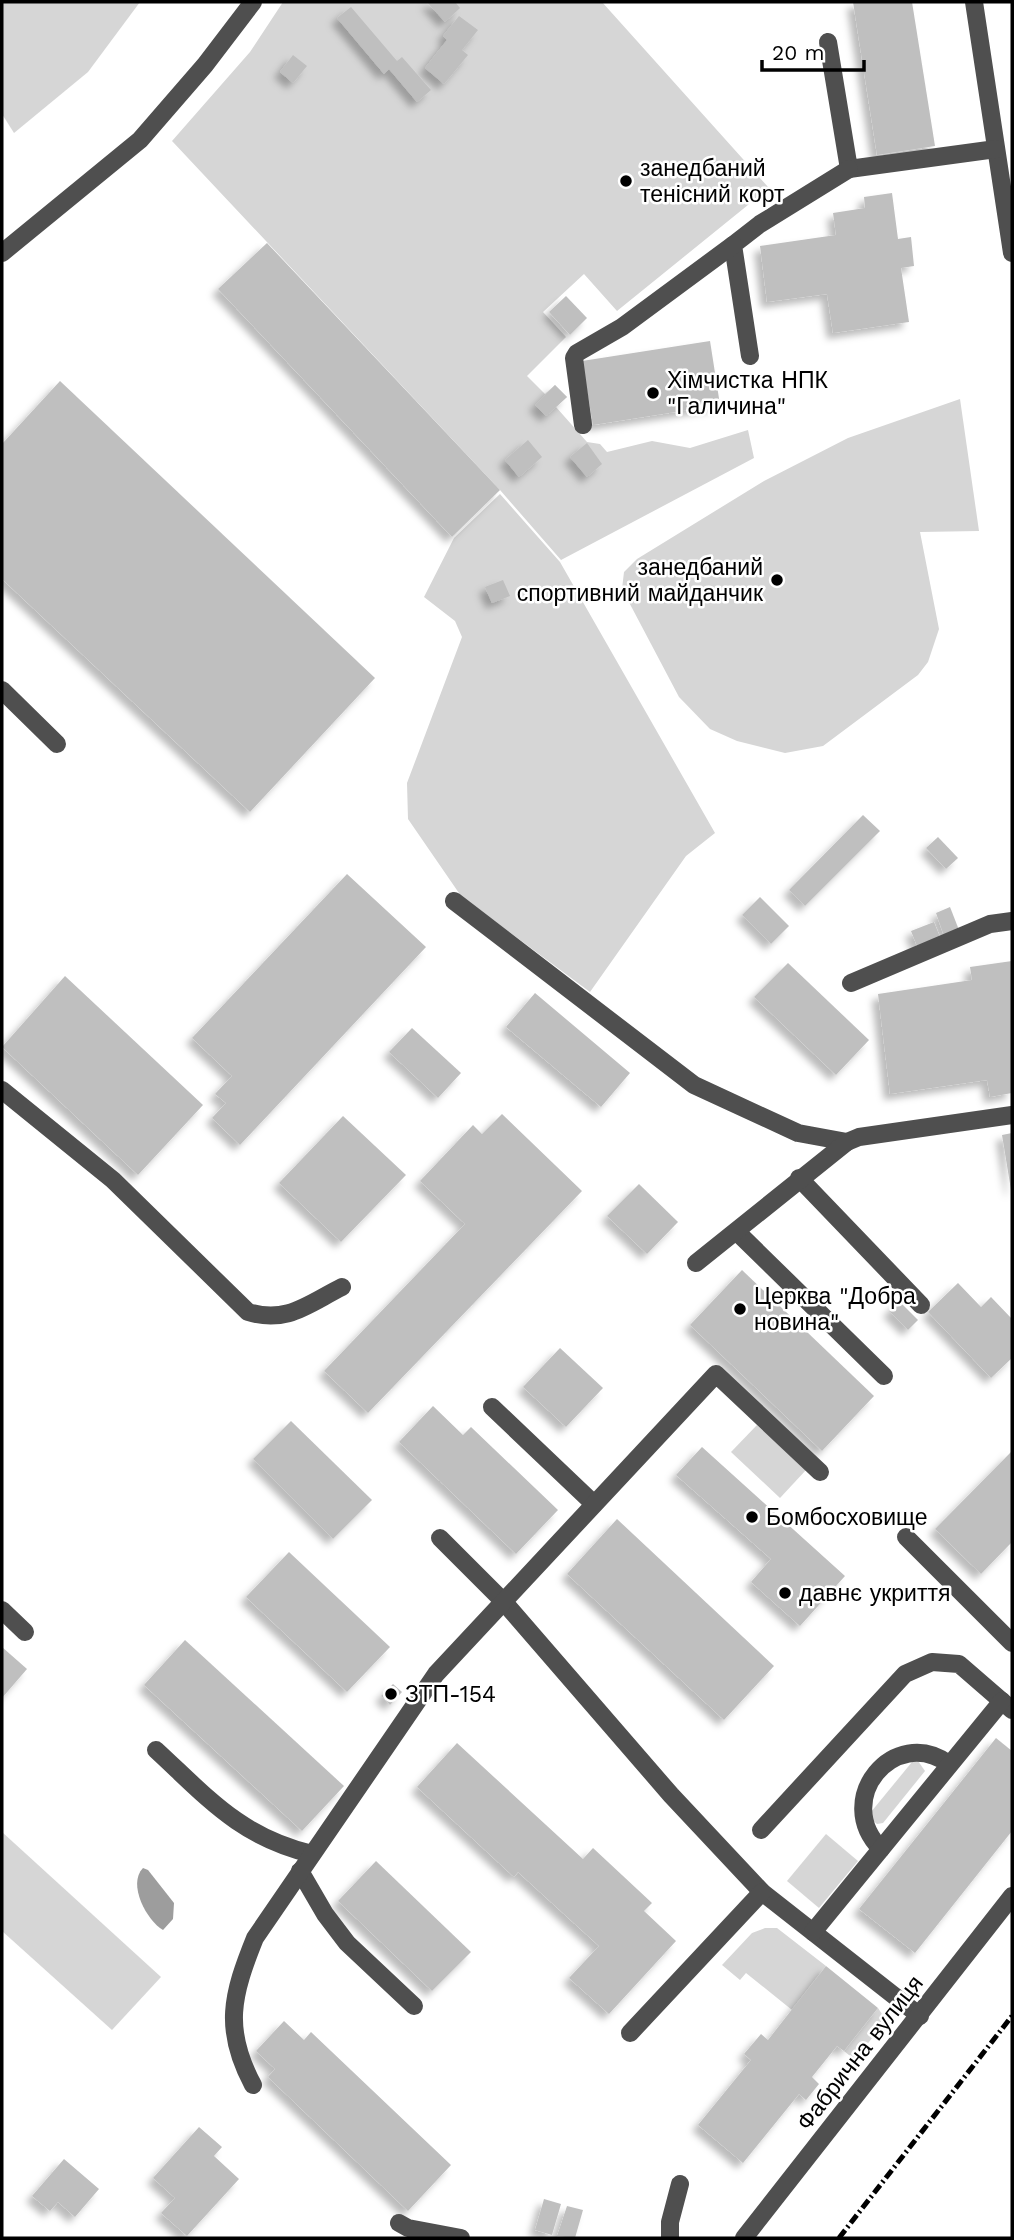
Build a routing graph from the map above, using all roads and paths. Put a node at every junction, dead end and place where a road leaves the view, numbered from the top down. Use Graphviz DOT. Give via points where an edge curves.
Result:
graph roads {
  1 [pos="253,2"];
  2 [pos="974,2"];
  3 [pos="828,42"];
  4 [pos="996,149"];
  5 [pos="849,169"];
  6 [pos="733,245"];
  7 [pos="2,253"];
  8 [pos="1012,253"];
  9 [pos="750,356"];
  10 [pos="583,425"];
  11 [pos="2,690"];
  12 [pos="57,744"];
  13 [pos="454,901"];
  14 [pos="1012,921"];
  15 [pos="851,983"];
  16 [pos="2,1090"];
  17 [pos="1012,1115"];
  18 [pos="847,1142"];
  19 [pos="799,1178"];
  20 [pos="737,1232"];
  21 [pos="696,1263"];
  22 [pos="342,1287"];
  23 [pos="921,1305"];
  24 [pos="884,1376"];
  25 [pos="492,1407"];
  26 [pos="820,1472"];
  27 [pos="594,1504"];
  28 [pos="906,1537"];
  29 [pos="440,1538"];
  30 [pos="503,1601"];
  31 [pos="2,1610"];
  32 [pos="25,1632"];
  33 [pos="1012,1643"];
  34 [pos="1007,1706"];
  35 [pos="156,1750"];
  36 [pos="949,1764"];
  37 [pos="761,1830"];
  38 [pos="881,1849"];
  39 [pos="312,1854"];
  40 [pos="300,1871"];
  41 [pos="762,1892"];
  42 [pos="1012,1896"];
  43 [pos="813,1932"];
  44 [pos="414,2006"];
  45 [pos="920,2016"];
  46 [pos="630,2033"];
  47 [pos="253,2085"];
  48 [pos="680,2183"];
  49 [pos="398,2223"];
  50 [pos="461,2238"];
  51 [pos="670,2238"];
  52 [pos="744,2238"];
  1 -- 7 [label="street" via="140,140"];
  2 -- 4 [label="street"];
  3 -- 5 [label="street"];
  4 -- 5 [label="street"];
  4 -- 8 [label="street"];
  5 -- 6 [label="street"];
  6 -- 9 [label="street"];
  6 -- 10 [label="street" via="622,327 577,353"];
  11 -- 12 [label="street"];
  13 -- 18 [label="street" via="694,1085 798,1133"];
  14 -- 15 [label="street" via="990,924"];
  16 -- 22 [label="street" via="113,1180 248,1312 267,1318 285,1316"];
  17 -- 18 [label="street"];
  18 -- 19 [label="street"];
  19 -- 20 [label="street"];
  19 -- 23 [label="street"];
  20 -- 21 [label="street"];
  20 -- 24 [label="street"];
  25 -- 27 [label="street"];
  26 -- 27 [label="street" via="716,1374"];
  27 -- 30 [label="street"];
  28 -- 33 [label="street"];
  29 -- 30 [label="street"];
  30 -- 39 [label="street" via="436,1674"];
  30 -- 41 [label="street"];
  31 -- 32 [label="street"];
  34 -- 36 [label="street"];
  34 -- 37 [label="street" via="959,1664 932,1662 905,1674"];
  35 -- 39 [label="street" via="225,1814 259,1837"];
  36 -- 38 [label="street"];
  36 -- 38 [label="street" via="924,1753 906,1755 888,1761 875,1773 862,1807 865,1824"];
  38 -- 43 [label="street"];
  39 -- 40 [label="street"];
  40 -- 44 [label="street" via="348,1943"];
  40 -- 47 [label="street" via="255,1938 237,1983 232,2031"];
  41 -- 43 [label="street"];
  41 -- 46 [label="street"];
  42 -- 45 [label="street, Фабрична вулиця"];
  43 -- 45 [label="street"];
  45 -- 52 [label="street, Фабрична вулиця"];
  48 -- 51 [label="street"];
  49 -- 50 [label="street"];
}
